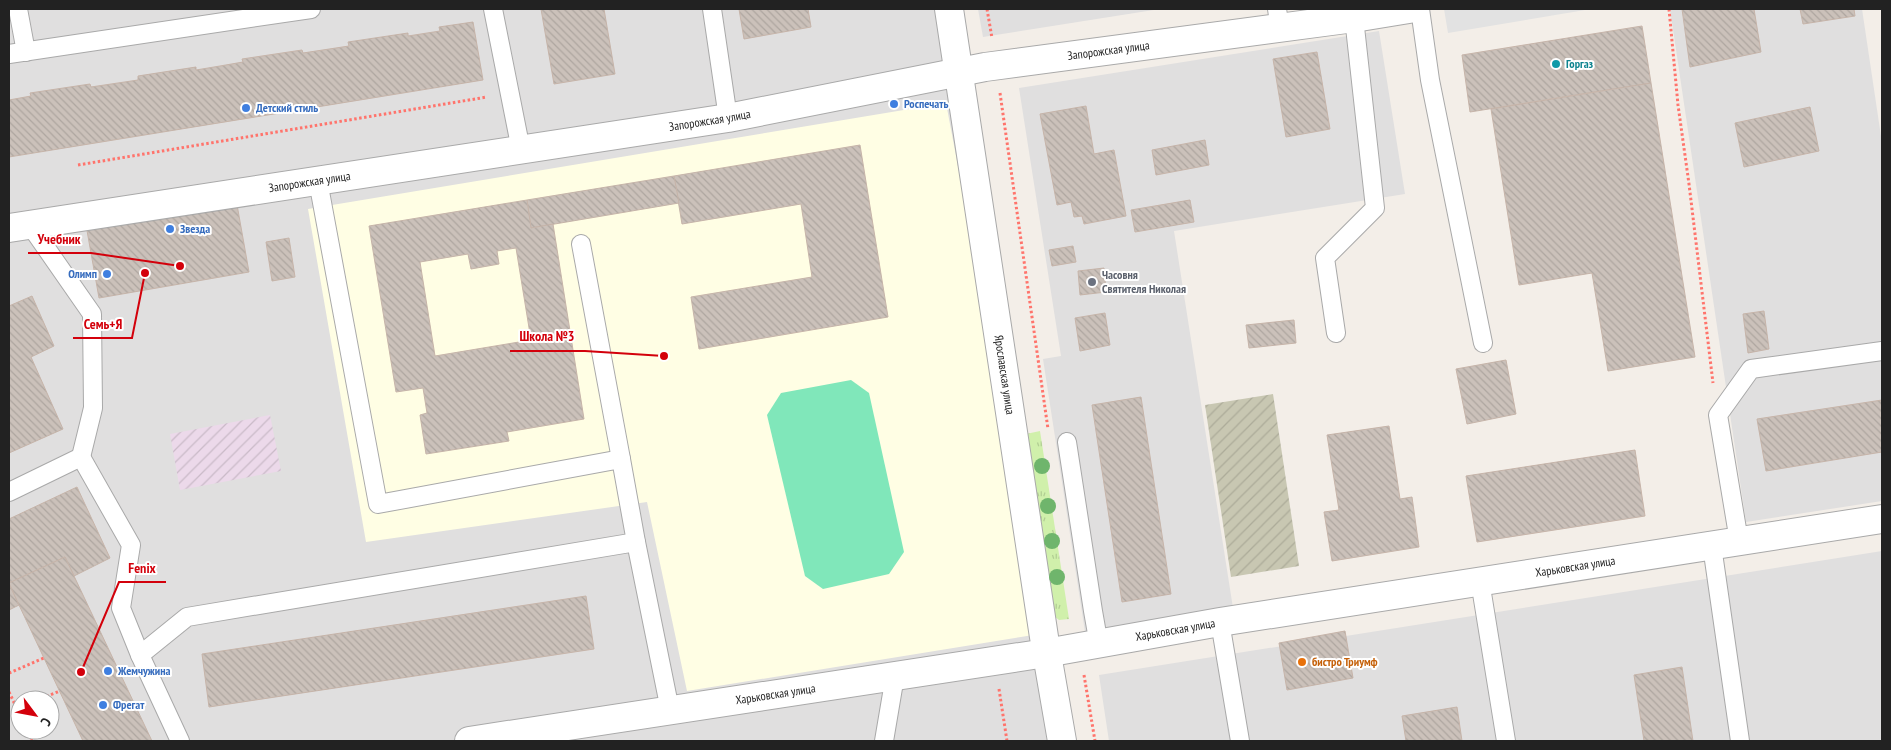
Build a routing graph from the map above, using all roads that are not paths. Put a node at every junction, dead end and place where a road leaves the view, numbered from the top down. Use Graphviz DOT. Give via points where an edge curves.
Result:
graph roads {
  1 [pos="18,9"];
  2 [pos="311,9"];
  3 [pos="493,9"];
  4 [pos="712,9"];
  5 [pos="950,9"];
  6 [pos="1409,9"];
  7 [pos="1420,9"];
  8 [pos="1353,13"];
  9 [pos="239,14"];
  10 [pos="1278,18"];
  11 [pos="17,53"];
  12 [pos="960,71"];
  13 [pos="728,118"];
  14 [pos="521,150"];
  15 [pos="318,181"];
  16 [pos="20,227"];
  17 [pos="581,244"];
  18 [pos="1336,334"];
  19 [pos="1483,343"];
  20 [pos="1882,351"];
  21 [pos="1067,442"];
  22 [pos="81,457"];
  23 [pos="621,459"];
  24 [pos="9,492"];
  25 [pos="1882,519"];
  26 [pos="1739,541"];
  27 [pos="636,542"];
  28 [pos="1712,546"];
  29 [pos="1480,581"];
  30 [pos="1220,622"];
  31 [pos="1090,646"];
  32 [pos="1046,654"];
  33 [pos="140,655"];
  34 [pos="895,676"];
  35 [pos="670,710"];
  36 [pos="180,741"];
  37 [pos="469,741"];
  38 [pos="884,741"];
  39 [pos="1062,741"];
  40 [pos="1240,741"];
  41 [pos="1506,741"];
  42 [pos="1740,741"];
  1 -- 11 [label="lane"];
  2 -- 9 [label="lane"];
  3 -- 14 [label="lane"];
  4 -- 13 [label="lane"];
  5 -- 12 [label="street, Ярославская улица"];
  6 -- 8 [label="street, Запорожская улица"];
  7 -- 19 [label="lane" via="1430,80"];
  8 -- 10 [label="street, Запорожская улица"];
  8 -- 18 [label="lane" via="1375,208 1325,258"];
  9 -- 11 [label="lane"];
  10 -- 12 [label="street, Запорожская улица"];
  12 -- 13 [label="street, Запорожская улица"];
  12 -- 32 [label="street, Ярославская улица"];
  13 -- 14 [label="street, Запорожская улица"];
  14 -- 15 [label="street, Запорожская улица"];
  15 -- 16 [label="street, Запорожская улица"];
  15 -- 23 [label="lane" via="378,504"];
  16 -- 22 [label="lane" via="92,314 93,408"];
  17 -- 23 [label="lane"];
  20 -- 26 [label="lane" via="1751,369 1718,415"];
  21 -- 31 [label="lane" via="1091,601"];
  22 -- 24 [label="lane"];
  22 -- 33 [label="lane" via="130,545 120,608"];
  23 -- 27 [label="lane"];
  25 -- 26 [label="street, Харьковская улица"];
  26 -- 28 [label="street, Харьковская улица"];
  27 -- 33 [label="lane" via="187,617"];
  27 -- 35 [label="lane"];
  28 -- 29 [label="street, Харьковская улица"];
  28 -- 42 [label="lane"];
  29 -- 30 [label="street, Харьковская улица"];
  29 -- 41 [label="lane"];
  30 -- 31 [label="street, Харьковская улица"];
  30 -- 40 [label="lane"];
  31 -- 32 [label="street, Харьковская улица"];
  32 -- 34 [label="street, Харьковская улица"];
  32 -- 39 [label="street, Ярославская улица"];
  33 -- 36 [label="lane"];
  34 -- 35 [label="street, Харьковская улица"];
  34 -- 38 [label="lane"];
  35 -- 37 [label="street, Харьковская улица"];
}
